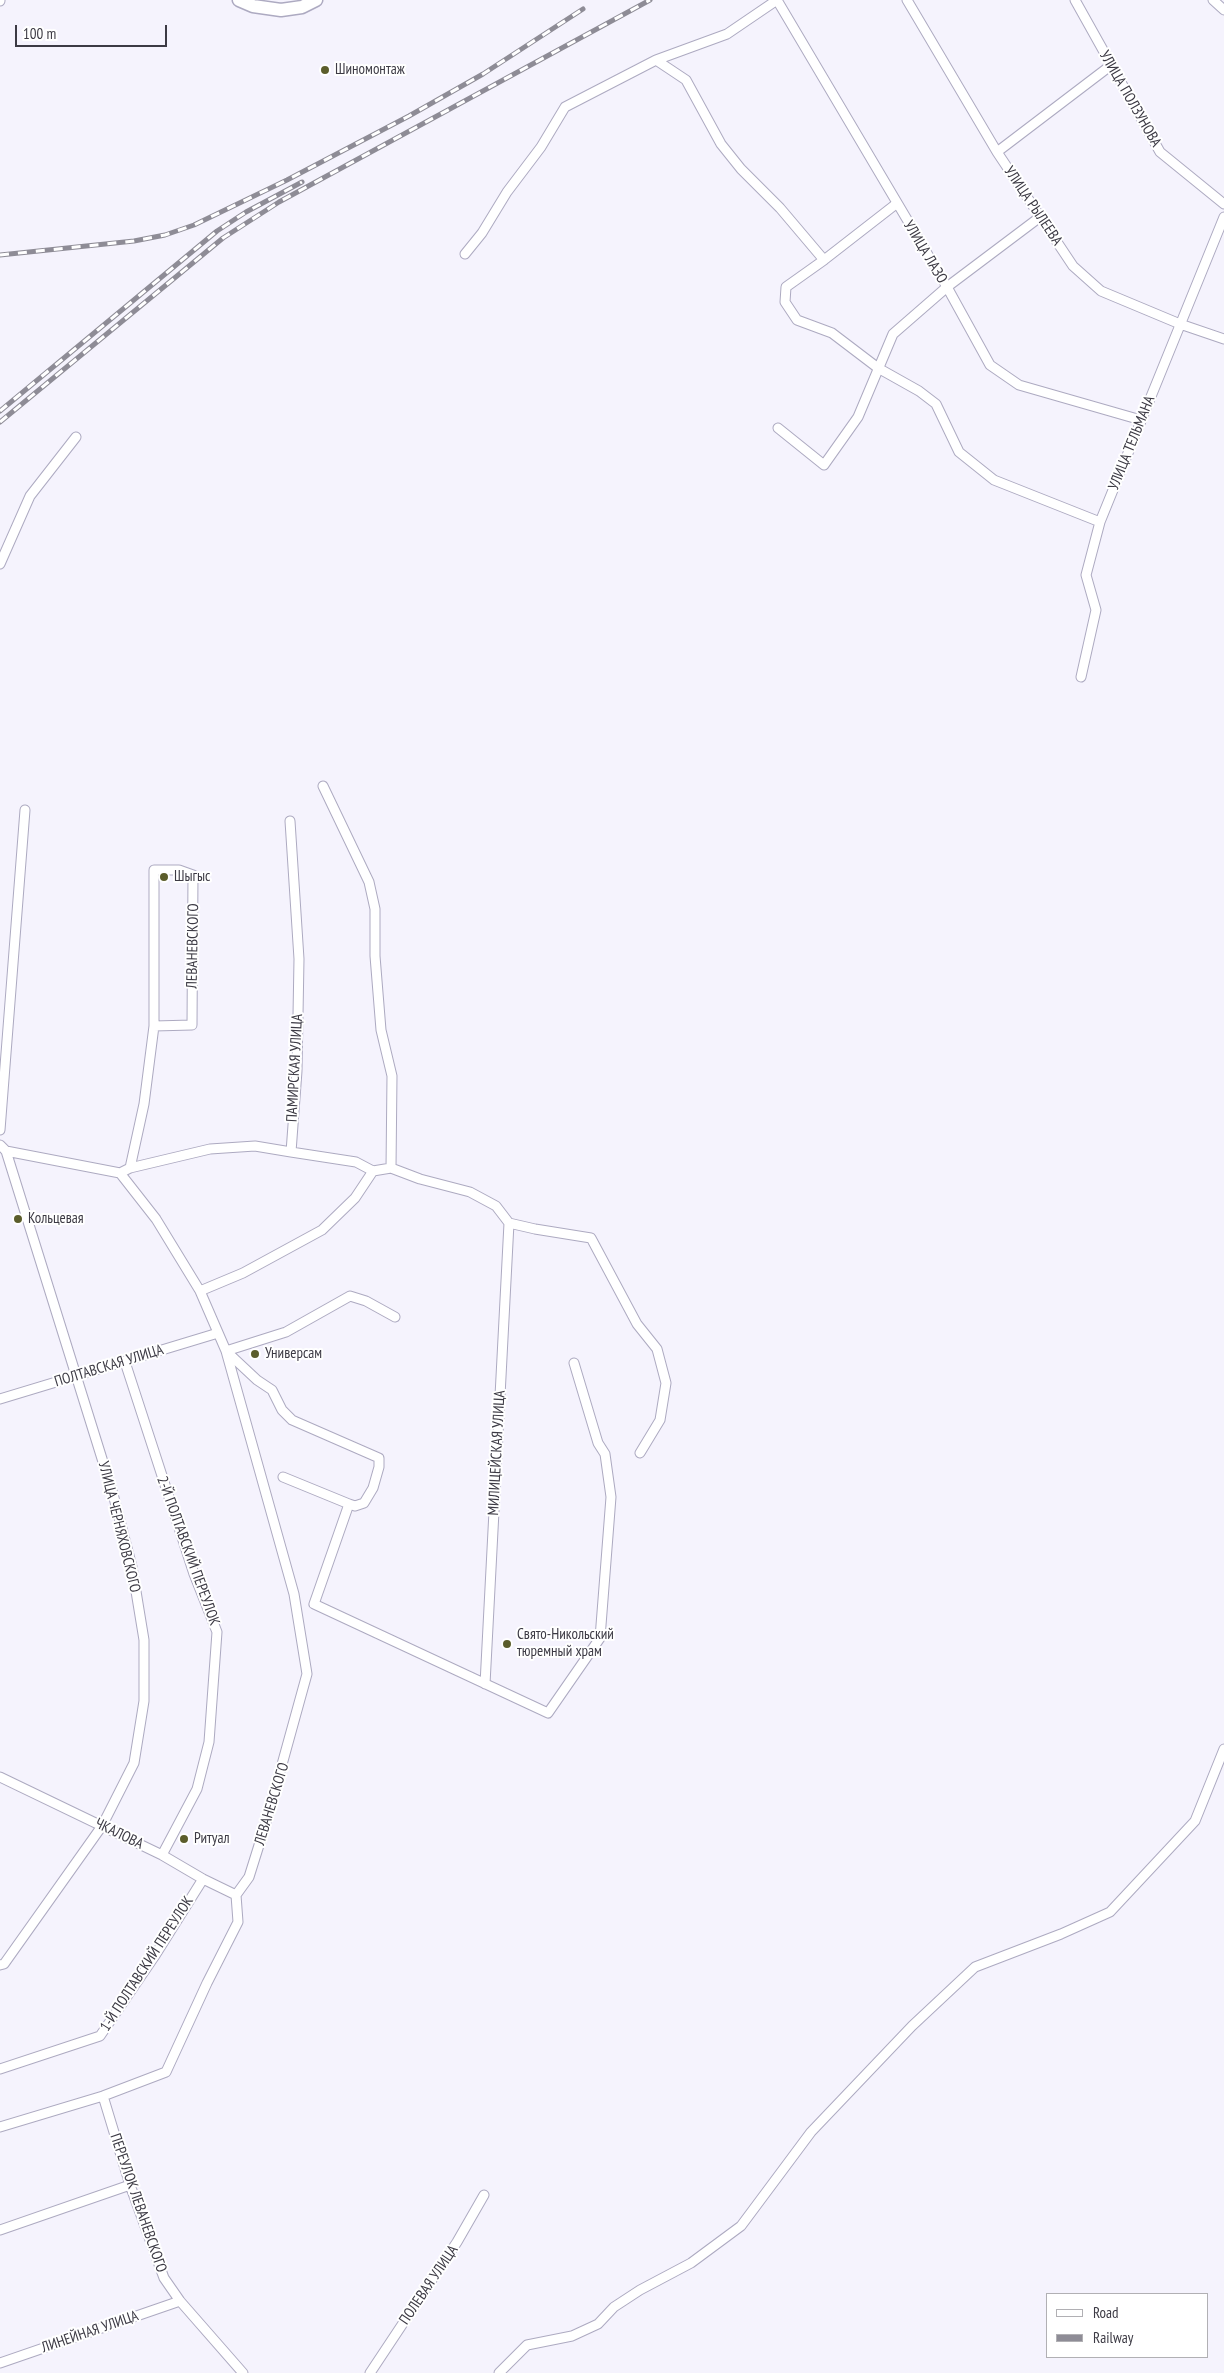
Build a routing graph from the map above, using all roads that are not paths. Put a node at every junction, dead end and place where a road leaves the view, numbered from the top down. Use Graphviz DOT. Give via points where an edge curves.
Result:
graph roads {
  1 [pos="239,0"];
  2 [pos="316,0"];
  3 [pos="777,0"];
  4 [pos="907,0"];
  5 [pos="1075,0"];
  6 [pos="1214,0"];
  7 [pos="284,5"];
  8 [pos="1224,10"];
  9 [pos="656,60"];
  10 [pos="1110,66"];
  11 [pos="998,152"];
  12 [pos="896,204"];
  13 [pos="1224,204"];
  14 [pos="1040,217"];
  15 [pos="1224,217"];
  16 [pos="465,254"];
  17 [pos="824,260"];
  18 [pos="947,287"];
  19 [pos="1180,324"];
  20 [pos="1224,339"];
  21 [pos="878,368"];
  22 [pos="1141,420"];
  23 [pos="778,428"];
  24 [pos="76,437"];
  25 [pos="1100,522"];
  26 [pos="0,564"];
  27 [pos="1081,677"];
  28 [pos="323,786"];
  29 [pos="24,810"];
  30 [pos="290,821"];
  31 [pos="154,1026"];
  32 [pos="0,1130"];
  33 [pos="3,1148"];
  34 [pos="291,1152"];
  35 [pos="130,1168"];
  36 [pos="391,1168"];
  37 [pos="374,1171"];
  38 [pos="120,1173"];
  39 [pos="509,1222"];
  40 [pos="200,1290"];
  41 [pos="395,1317"];
  42 [pos="218,1333"];
  43 [pos="226,1351"];
  44 [pos="124,1362"];
  45 [pos="574,1364"];
  46 [pos="74,1376"];
  47 [pos="0,1399"];
  48 [pos="640,1453"];
  49 [pos="283,1477"];
  50 [pos="349,1504"];
  51 [pos="485,1684"];
  52 [pos="1224,1749"];
  53 [pos="0,1777"];
  54 [pos="102,1826"];
  55 [pos="162,1855"];
  56 [pos="203,1879"];
  57 [pos="236,1895"];
  58 [pos="0,1965"];
  59 [pos="0,2069"];
  60 [pos="103,2096"];
  61 [pos="0,2127"];
  62 [pos="130,2185"];
  63 [pos="484,2195"];
  64 [pos="0,2230"];
  65 [pos="180,2301"];
  66 [pos="0,2363"];
  67 [pos="243,2373"];
  68 [pos="370,2373"];
  69 [pos="499,2373"];
  1 -- 7 [label="main road" via="253,6"];
  2 -- 7 [label="main road" via="302,7"];
  3 -- 9 [label="street" via="727,34"];
  3 -- 12 [label="street, УЛИЦА ЛАЗО"];
  4 -- 11 [label="street, УЛИЦА РЫЛЕЕВА"];
  5 -- 10 [label="street, УЛИЦА ПОЛЗУНОВА"];
  6 -- 8 [label="street"];
  9 -- 16 [label="street" via="565,107 482,234"];
  9 -- 17 [label="street" via="686,80 721,144"];
  10 -- 11 [label="street"];
  10 -- 13 [label="street, УЛИЦА ПОЛЗУНОВА" via="1160,152"];
  11 -- 14 [label="street, УЛИЦА РЫЛЕЕВА"];
  12 -- 17 [label="street"];
  12 -- 18 [label="street, УЛИЦА ЛАЗО"];
  14 -- 18 [label="street"];
  14 -- 19 [label="street, УЛИЦА РЫЛЕЕВА" via="1073,266 1101,291"];
  15 -- 19 [label="street, УЛИЦА ТЕЛЬМАНА"];
  17 -- 21 [label="street" via="786,287 785,302 798,320 832,333"];
  18 -- 21 [label="street" via="893,334"];
  18 -- 22 [label="street, УЛИЦА ЛАЗО" via="990,365 1019,385"];
  19 -- 20 [label="street, УЛИЦА РЫЛЕЕВА"];
  19 -- 22 [label="street, УЛИЦА ТЕЛЬМАНА"];
  21 -- 23 [label="street" via="858,417 824,465"];
  21 -- 25 [label="street" via="936,404 959,452 994,480"];
  22 -- 25 [label="street, УЛИЦА ТЕЛЬМАНА"];
  24 -- 26 [label="street" via="30,496"];
  25 -- 27 [label="street, УЛИЦА ТЕЛЬМАНА" via="1086,575 1096,610"];
  28 -- 36 [label="street" via="369,882 375,909 380,1014 392,1076"];
  29 -- 32 [label="street"];
  30 -- 34 [label="street, ПАМИРСКАЯ УЛИЦА" via="299,959 297,1071"];
  31 -- 31 [label="street, ЛЕВАНЕВСКОГО" via="154,870 179,870 193,875 192,1025"];
  31 -- 35 [label="street, ЛЕВАНЕВСКОГО" via="144,1104"];
  33 -- 38 [label="street"];
  33 -- 46 [label="street, УЛИЦА ЧЕРНЯХОВСКОГО"];
  34 -- 35 [label="street" via="255,1146 210,1148"];
  34 -- 37 [label="street" via="356,1162"];
  35 -- 38 [label="street"];
  36 -- 37 [label="street"];
  36 -- 39 [label="street" via="470,1192 496,1206"];
  37 -- 40 [label="street" via="355,1198 322,1230 243,1273"];
  38 -- 40 [label="street, ЛЕВАНЕВСКОГО" via="156,1219"];
  39 -- 48 [label="street" via="591,1238 637,1324 657,1349 666,1383 660,1420"];
  39 -- 51 [label="street, МИЛИЦЕЙСКАЯ УЛИЦА"];
  40 -- 42 [label="street, ЛЕВАНЕВСКОГО"];
  41 -- 43 [label="street" via="350,1296 286,1332"];
  42 -- 43 [label="street, ЛЕВАНЕВСКОГО"];
  42 -- 44 [label="street, ПОЛТАВСКАЯ УЛИЦА"];
  43 -- 50 [label="street, ЛЕВАНЕВСКОГО" via="272,1390 282,1410 292,1420 380,1458 373,1488 364,1503"];
  43 -- 57 [label="street, ЛЕВАНЕВСКОГО" via="294,1594 307,1674 266,1826 249,1877"];
  44 -- 46 [label="street, ПОЛТАВСКАЯ УЛИЦА"];
  44 -- 55 [label="street, 2-Й ПОЛТАВСКИЙ ПЕРЕУЛОК" via="194,1574 217,1632 209,1742 198,1789"];
  45 -- 51 [label="street" via="598,1442 605,1454 611,1497 600,1638 548,1713"];
  46 -- 47 [label="street, ПОЛТАВСКАЯ УЛИЦА"];
  46 -- 54 [label="street, УЛИЦА ЧЕРНЯХОВСКОГО" via="125,1539 144,1640 144,1701 134,1764"];
  49 -- 50 [label="street"];
  50 -- 51 [label="street" via="314,1604"];
  52 -- 69 [label="street" via="1195,1821 1110,1912 975,1967 912,2026 811,2132 740,2226 690,2263 614,2307 598,2324 572,2336 528,2345"];
  53 -- 54 [label="street, ЧКАЛОВА"];
  54 -- 55 [label="street, ЧКАЛОВА"];
  54 -- 58 [label="street, УЛИЦА ЧЕРНЯХОВСКОГО" via="4,1964"];
  55 -- 56 [label="street, ЧКАЛОВА"];
  56 -- 57 [label="street, ЧКАЛОВА"];
  56 -- 59 [label="street, 1-Й ПОЛТАВСКИЙ ПЕРЕУЛОК" via="100,2036"];
  57 -- 60 [label="street" via="238,1922 166,2072"];
  60 -- 61 [label="street"];
  60 -- 62 [label="street, ПЕРЕУЛОК ЛЕВАНЕВСКОГО"];
  62 -- 64 [label="street"];
  62 -- 65 [label="street, ПЕРЕУЛОК ЛЕВАНЕВСКОГО" via="164,2278"];
  63 -- 68 [label="street, ПОЛЕВАЯ УЛИЦА" via="457,2242"];
  65 -- 66 [label="street, ЛИНЕЙНАЯ УЛИЦА"];
  65 -- 67 [label="street, ПЕРЕУЛОК ЛЕВАНЕВСКОГО"];
}
